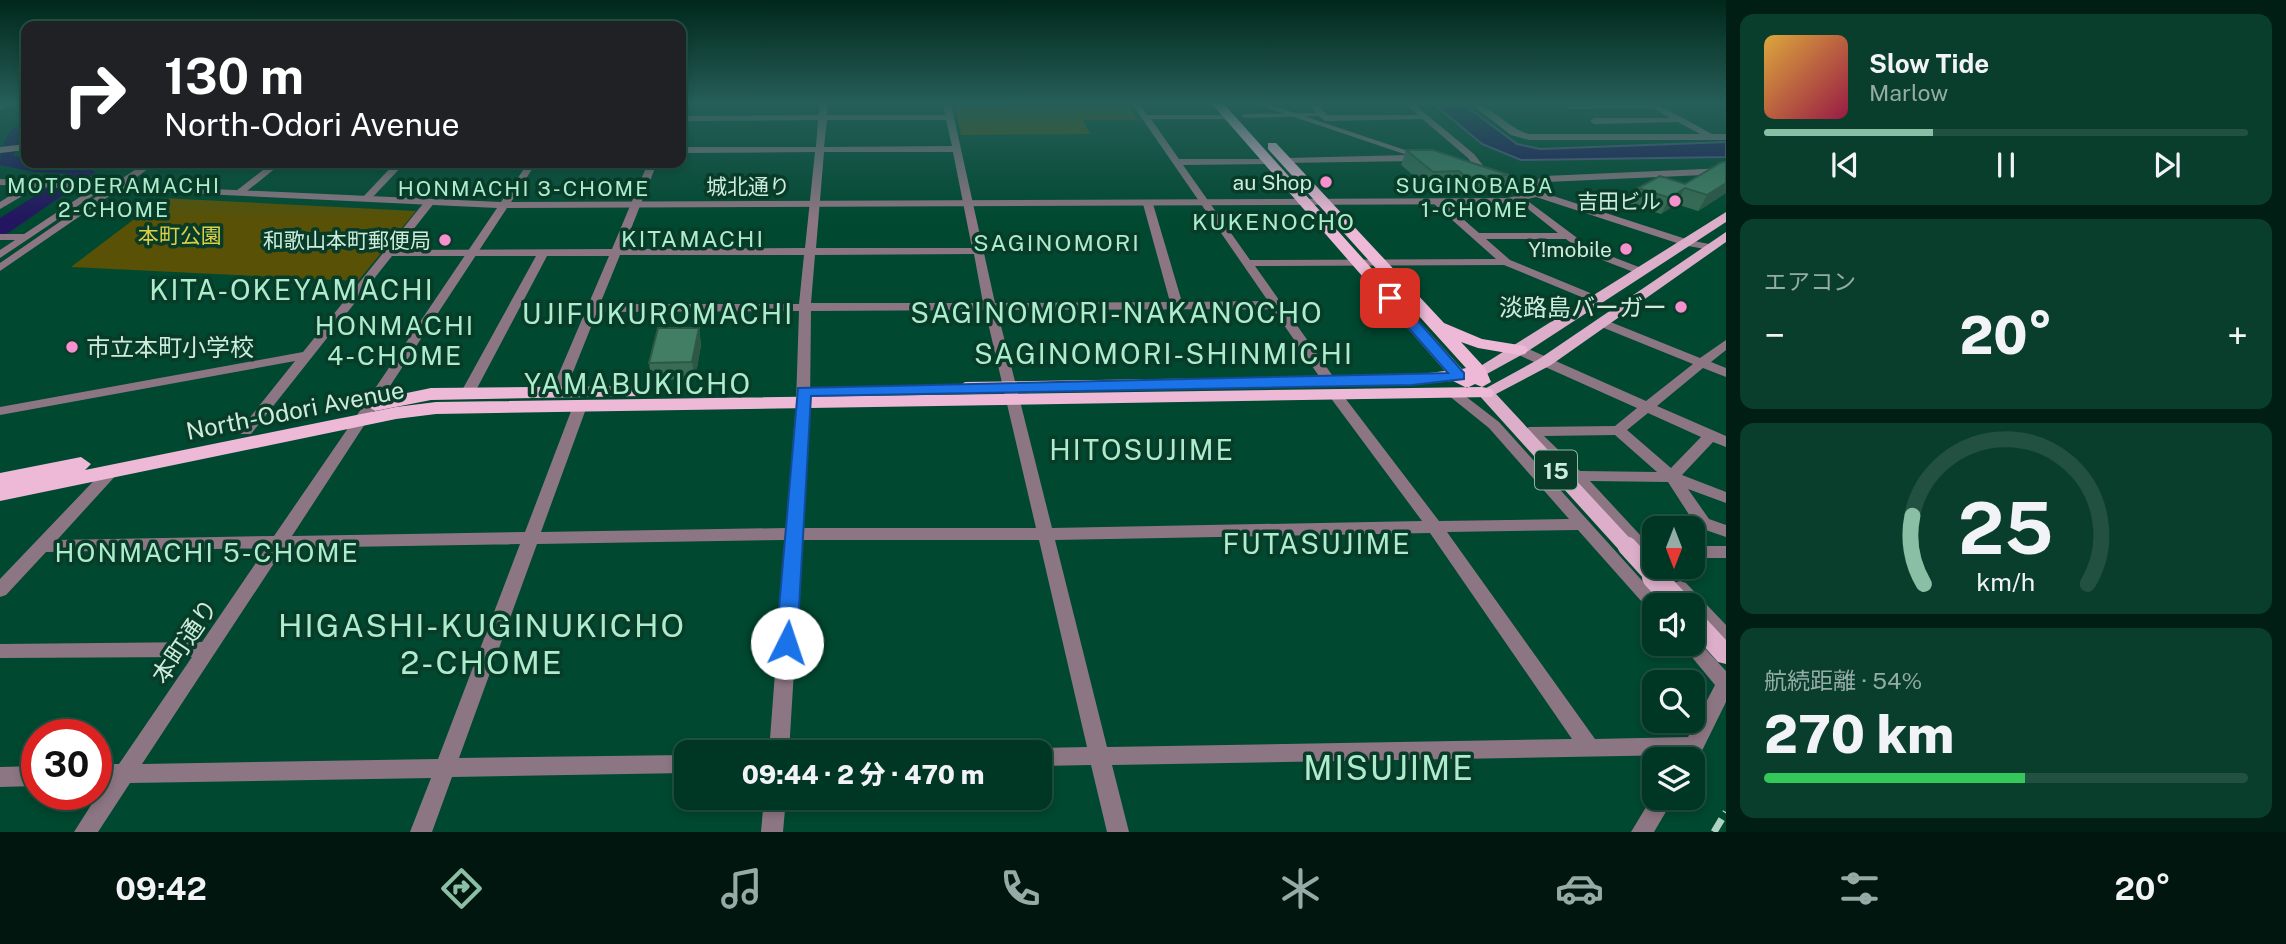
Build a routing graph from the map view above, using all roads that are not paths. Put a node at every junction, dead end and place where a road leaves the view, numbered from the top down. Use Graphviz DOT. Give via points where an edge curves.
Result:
graph roads {
  1 [pos="821,143"];
  2 [pos="955,143"];
  3 [pos="1163,143"];
  4 [pos="1256,143"];
  5 [pos="1267,143"];
  6 [pos="1385,143"];
  7 [pos="1392,143"];
  8 [pos="1455,143"];
  9 [pos="21,147"];
  10 [pos="686,149"];
  11 [pos="821,149"];
  12 [pos="956,149"];
  13 [pos="0,150"];
  14 [pos="1428,156"];
  15 [pos="1454,160"];
  16 [pos="1286,161"];
  17 [pos="1176,162"];
  18 [pos="1269,162"];
  19 [pos="128,168"];
  20 [pos="144,168"];
  21 [pos="271,168"];
  22 [pos="395,168"];
  23 [pos="529,168"];
  24 [pos="651,168"];
  25 [pos="1480,168"];
  26 [pos="1726,171"];
  27 [pos="1469,172"];
  28 [pos="0,182"];
  29 [pos="35,184"];
  30 [pos="100,187"];
  31 [pos="116,187"];
  32 [pos="1535,190"];
  33 [pos="239,193"];
  34 [pos="366,199"];
  35 [pos="1521,200"];
  36 [pos="430,202"];
  37 [pos="1437,202"];
  38 [pos="1304,203"];
  39 [pos="1325,203"];
  40 [pos="816,204"];
  41 [pos="967,204"];
  42 [pos="1148,204"];
  43 [pos="1205,204"];
  44 [pos="504,205"];
  45 [pos="635,205"];
  46 [pos="0,206"];
  47 [pos="1726,216"];
  48 [pos="1477,236"];
  49 [pos="1568,236"];
  50 [pos="1726,236"];
  51 [pos="0,237"];
  52 [pos="26,237"];
  53 [pos="1692,241"];
  54 [pos="1710,247"];
  55 [pos="616,251"];
  56 [pos="813,251"];
  57 [pos="978,251"];
  58 [pos="473,252"];
  59 [pos="544,252"];
  60 [pos="390,253"];
  61 [pos="0,255"];
  62 [pos="1379,261"];
  63 [pos="1358,262"];
  64 [pos="1506,262"];
  65 [pos="1247,263"];
  66 [pos="0,268"];
  67 [pos="1640,271"];
  68 [pos="1596,299"];
  69 [pos="1277,305"];
  70 [pos="990,306"];
  71 [pos="1177,306"];
  72 [pos="805,307"];
  73 [pos="593,308"];
  74 [pos="1427,315"];
  75 [pos="1603,323"];
  76 [pos="1726,344"];
  77 [pos="1519,350"];
  78 [pos="307,355"];
  79 [pos="1545,362"];
  80 [pos="1705,364"];
  81 [pos="1479,372"];
  82 [pos="1726,373"];
  83 [pos="1457,386"];
  84 [pos="1334,389"];
  85 [pos="558,392"];
  86 [pos="1485,393"];
  87 [pos="467,394"];
  88 [pos="1012,394"];
  89 [pos="803,397"];
  90 [pos="580,406"];
  91 [pos="1649,407"];
  92 [pos="15,409"];
  93 [pos="0,411"];
  94 [pos="366,413"];
  95 [pos="1510,419"];
  96 [pos="0,422"];
  97 [pos="1618,430"];
  98 [pos="246,431"];
  99 [pos="1531,432"];
  100 [pos="1711,435"];
  101 [pos="1726,442"];
  102 [pos="111,472"];
  103 [pos="1576,476"];
  104 [pos="1672,477"];
  105 [pos="0,480"];
  106 [pos="0,494"];
  107 [pos="1726,498"];
  108 [pos="1583,524"];
  109 [pos="1433,525"];
  110 [pos="1726,531"];
  111 [pos="795,534"];
  112 [pos="1045,534"];
  113 [pos="532,539"];
  114 [pos="281,542"];
  115 [pos="41,546"];
  116 [pos="1705,552"];
  117 [pos="1726,552"];
  118 [pos="1638,553"];
  119 [pos="1671,579"];
  120 [pos="0,590"];
  121 [pos="1652,593"];
  122 [pos="1670,593"];
  123 [pos="1705,632"];
  124 [pos="1726,637"];
  125 [pos="209,649"];
  126 [pos="0,650"];
  127 [pos="1726,655"];
  128 [pos="1701,656"];
  129 [pos="1726,683"];
  130 [pos="780,740"];
  131 [pos="1694,747"];
  132 [pos="1591,749"];
  133 [pos="1642,751"];
  134 [pos="1099,756"];
  135 [pos="1052,757"];
  136 [pos="674,764"];
  137 [pos="446,767"];
  138 [pos="112,774"];
  139 [pos="125,774"];
  140 [pos="21,776"];
  141 [pos="0,777"];
  142 [pos="774,810"];
  143 [pos="1656,810"];
  144 [pos="85,832"];
  145 [pos="421,832"];
  146 [pos="772,832"];
  147 [pos="1118,832"];
  148 [pos="1642,832"];
  1 -- 11 [label="street"];
  2 -- 12 [label="street"];
  3 -- 17 [label="street"];
  4 -- 18 [label="highway"];
  5 -- 16 [label="highway"];
  6 -- 14 [label="street"];
  7 -- 14 [label="street"];
  8 -- 25 [label="street"];
  9 -- 13 [label="street"];
  10 -- 11 [label="street"];
  11 -- 12 [label="street"];
  11 -- 40 [label="street"];
  12 -- 41 [label="street"];
  14 -- 16 [label="street"];
  15 -- 25 [label="street"];
  16 -- 39 [label="highway"];
  17 -- 18 [label="street"];
  17 -- 43 [label="street"];
  18 -- 38 [label="highway"];
  19 -- 30 [label="street"];
  20 -- 31 [label="street"];
  21 -- 33 [label="street"];
  22 -- 34 [label="street"];
  23 -- 44 [label="street, 本町通り"];
  24 -- 45 [label="street"];
  25 -- 32 [label="street"];
  26 -- 32 [label="street, 城北通り" via="1544,179"];
  27 -- 32 [label="street"];
  28 -- 29 [label="street, 城北通り"];
  29 -- 30 [label="street, 城北通り"];
  29 -- 46 [label="street"];
  30 -- 31 [label="street, 城北通り"];
  30 -- 52 [label="street"];
  31 -- 33 [label="street, 城北通り"];
  31 -- 66 [label="street"];
  32 -- 35 [label="street, 城北通り"];
  32 -- 53 [label="street"];
  33 -- 34 [label="street, 城北通り"];
  34 -- 36 [label="street, 城北通り"];
  35 -- 37 [label="street, 城北通り"];
  35 -- 49 [label="street"];
  36 -- 44 [label="street, 城北通り"];
  36 -- 60 [label="street"];
  37 -- 39 [label="street, 城北通り"];
  37 -- 48 [label="street"];
  38 -- 39 [label="street, 城北通り"];
  38 -- 43 [label="street, 城北通り"];
  38 -- 63 [label="highway"];
  39 -- 62 [label="highway"];
  40 -- 41 [label="street, 城北通り"];
  40 -- 45 [label="street, 城北通り"];
  40 -- 56 [label="street"];
  41 -- 42 [label="street, 城北通り"];
  41 -- 57 [label="street"];
  42 -- 43 [label="street, 城北通り"];
  42 -- 71 [label="street"];
  43 -- 65 [label="street"];
  44 -- 45 [label="street, 城北通り"];
  44 -- 58 [label="street, 本町通り"];
  45 -- 55 [label="street"];
  47 -- 53 [label="main road"];
  48 -- 49 [label="street"];
  48 -- 64 [label="street"];
  49 -- 67 [label="street" via="1588,251"];
  50 -- 54 [label="main road"];
  51 -- 52 [label="street"];
  52 -- 61 [label="street"];
  53 -- 54 [label="street"];
  53 -- 67 [label="main road"];
  54 -- 75 [label="main road"];
  55 -- 56 [label="street"];
  55 -- 59 [label="street"];
  55 -- 73 [label="street"];
  56 -- 57 [label="street"];
  56 -- 72 [label="street"];
  57 -- 70 [label="street"];
  58 -- 59 [label="street"];
  58 -- 60 [label="street"];
  58 -- 94 [label="street, 本町通り"];
  59 -- 87 [label="street"];
  60 -- 78 [label="street"];
  62 -- 63 [label="street"];
  62 -- 64 [label="street"];
  62 -- 74 [label="highway"];
  63 -- 65 [label="street"];
  63 -- 83 [label="highway"];
  64 -- 68 [label="street"];
  65 -- 69 [label="street"];
  67 -- 68 [label="main road"];
  68 -- 77 [label="main road"];
  69 -- 71 [label="street"];
  69 -- 84 [label="street"];
  70 -- 71 [label="street"];
  70 -- 72 [label="street"];
  70 -- 88 [label="street"];
  72 -- 73 [label="street"];
  72 -- 89 [label="street"];
  73 -- 85 [label="street"];
  74 -- 77 [label="highway" via="1460,338"];
  74 -- 81 [label="highway"];
  75 -- 79 [label="main road"];
  75 -- 80 [label="street"];
  76 -- 80 [label="street"];
  77 -- 79 [label="street"];
  77 -- 81 [label="main road"];
  78 -- 92 [label="street"];
  78 -- 98 [label="street"];
  79 -- 86 [label="main road"];
  79 -- 91 [label="street"];
  80 -- 82 [label="street"];
  80 -- 91 [label="street"];
  81 -- 83 [label="highway"];
  81 -- 86 [label="highway"];
  83 -- 84 [label="highway, North-Odori Avenue"];
  83 -- 86 [label="highway, North-Odori Avenue"];
  83 -- 108 [label="street"];
  84 -- 88 [label="highway, North-Odori Avenue"];
  84 -- 109 [label="street"];
  85 -- 87 [label="highway, North-Odori Avenue"];
  85 -- 89 [label="highway, North-Odori Avenue"];
  86 -- 95 [label="main road, 15"];
  87 -- 94 [label="highway, North-Odori Avenue" via="419,396"];
  88 -- 89 [label="highway, North-Odori Avenue"];
  88 -- 112 [label="street"];
  89 -- 90 [label="highway, North-Odori Avenue"];
  89 -- 111 [label="street"];
  90 -- 94 [label="highway, North-Odori Avenue"];
  90 -- 113 [label="street"];
  91 -- 97 [label="street"];
  91 -- 100 [label="street"];
  92 -- 93 [label="street"];
  92 -- 96 [label="street"];
  94 -- 98 [label="highway, North-Odori Avenue"];
  94 -- 102 [label="highway, North-Odori Avenue"];
  94 -- 114 [label="street, 本町通り"];
  95 -- 99 [label="street"];
  95 -- 118 [label="main road, 15"];
  97 -- 99 [label="street"];
  97 -- 104 [label="street"];
  98 -- 105 [label="highway, North-Odori Avenue"];
  99 -- 103 [label="street"];
  100 -- 101 [label="street"];
  100 -- 104 [label="street"];
  102 -- 106 [label="highway, North-Odori Avenue"];
  102 -- 115 [label="street"];
  103 -- 104 [label="street"];
  103 -- 118 [label="street"];
  104 -- 107 [label="street"];
  104 -- 110 [label="street" via="1703,523"];
  108 -- 109 [label="street"];
  108 -- 118 [label="street"];
  109 -- 112 [label="street"];
  109 -- 132 [label="street"];
  111 -- 112 [label="street"];
  111 -- 113 [label="street"];
  111 -- 130 [label="street"];
  112 -- 134 [label="street"];
  113 -- 114 [label="street"];
  113 -- 137 [label="street"];
  114 -- 115 [label="street"];
  114 -- 125 [label="street, 本町通り"];
  115 -- 120 [label="street"];
  116 -- 117 [label="street"];
  118 -- 121 [label="street"];
  118 -- 122 [label="main road, 15, bridge"];
  119 -- 124 [label="street"];
  123 -- 127 [label="main road"];
  125 -- 126 [label="street"];
  125 -- 139 [label="street, 本町通り"];
  128 -- 129 [label="street"];
  129 -- 131 [label="street"];
  132 -- 133 [label="street"];
  132 -- 134 [label="street"];
  134 -- 135 [label="street"];
  134 -- 147 [label="street"];
  136 -- 137 [label="street"];
  137 -- 139 [label="street"];
  137 -- 145 [label="street"];
  138 -- 139 [label="street"];
  139 -- 144 [label="street, 本町通り"];
  140 -- 141 [label="street"];
  142 -- 146 [label="street"];
  143 -- 148 [label="street"];
}
